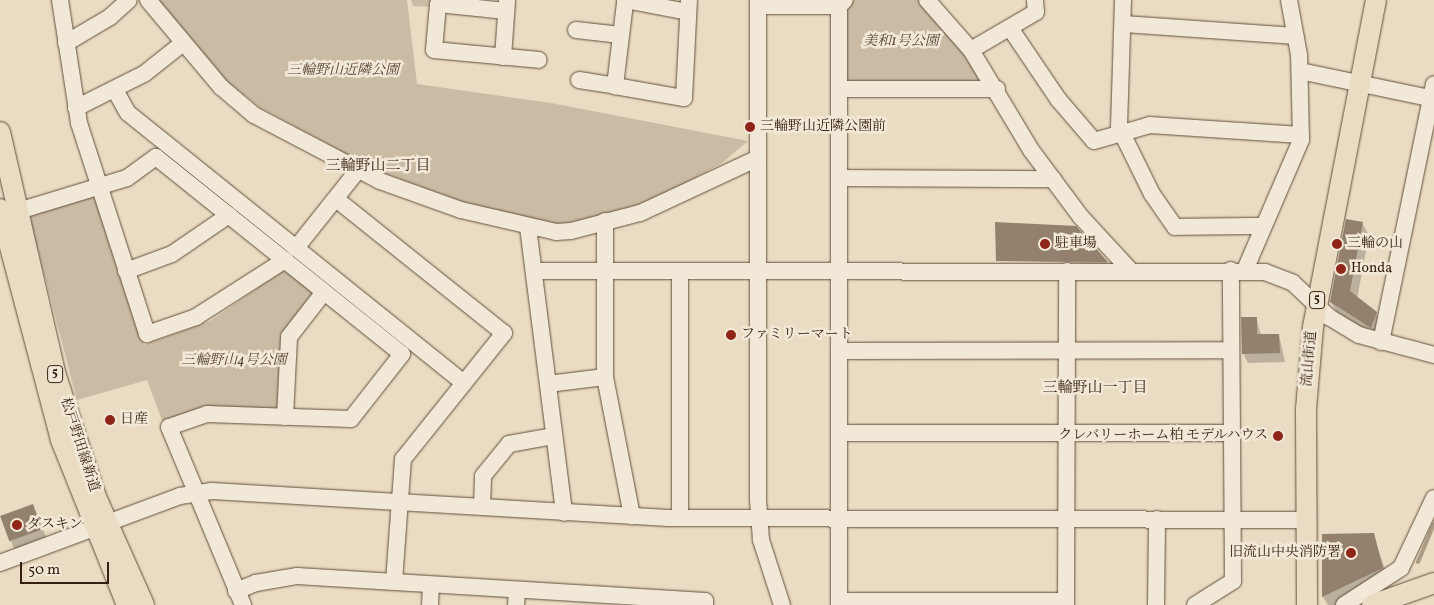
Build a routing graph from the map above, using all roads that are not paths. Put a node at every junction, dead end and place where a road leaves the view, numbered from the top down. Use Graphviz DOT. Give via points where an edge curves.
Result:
graph roads {
  1 [pos="60,0"];
  2 [pos="129,0"];
  3 [pos="148,0"];
  4 [pos="928,0"];
  5 [pos="1035,0"];
  6 [pos="1123,0"];
  7 [pos="1289,0"];
  8 [pos="1376,0"];
  9 [pos="625,1"];
  10 [pos="758,3"];
  11 [pos="842,3"];
  12 [pos="507,6"];
  13 [pos="688,6"];
  14 [pos="1124,24"];
  15 [pos="1010,28"];
  16 [pos="576,30"];
  17 [pos="621,35"];
  18 [pos="1296,36"];
  19 [pos="66,42"];
  20 [pos="183,42"];
  21 [pos="971,50"];
  22 [pos="503,56"];
  23 [pos="539,60"];
  24 [pos="1300,71"];
  25 [pos="579,80"];
  26 [pos="1359,84"];
  27 [pos="615,86"];
  28 [pos="839,89"];
  29 [pos="997,89"];
  30 [pos="115,90"];
  31 [pos="1433,94"];
  32 [pos="76,108"];
  33 [pos="0,132"];
  34 [pos="1121,135"];
  35 [pos="1301,135"];
  36 [pos="758,158"];
  37 [pos="358,170"];
  38 [pos="840,178"];
  39 [pos="1053,179"];
  40 [pos="99,186"];
  41 [pos="336,199"];
  42 [pos="8,210"];
  43 [pos="229,215"];
  44 [pos="605,221"];
  45 [pos="1263,226"];
  46 [pos="528,227"];
  47 [pos="290,254"];
  48 [pos="606,270"];
  49 [pos="758,270"];
  50 [pos="838,270"];
  51 [pos="1130,270"];
  52 [pos="1238,270"];
  53 [pos="126,271"];
  54 [pos="535,271"];
  55 [pos="680,271"];
  56 [pos="1067,271"];
  57 [pos="324,292"];
  58 [pos="1316,303"];
  59 [pos="1381,342"];
  60 [pos="1231,350"];
  61 [pos="839,351"];
  62 [pos="1067,351"];
  63 [pos="1434,355"];
  64 [pos="605,377"];
  65 [pos="464,383"];
  66 [pos="548,384"];
  67 [pos="285,417"];
  68 [pos="840,433"];
  69 [pos="1232,433"];
  70 [pos="1068,434"];
  71 [pos="554,436"];
  72 [pos="193,493"];
  73 [pos="1434,498"];
  74 [pos="398,502"];
  75 [pos="482,507"];
  76 [pos="564,513"];
  77 [pos="632,516"];
  78 [pos="680,518"];
  79 [pos="760,519"];
  80 [pos="839,519"];
  81 [pos="1067,519"];
  82 [pos="1157,519"];
  83 [pos="1232,519"];
  84 [pos="1306,520"];
  85 [pos="100,526"];
  86 [pos="0,563"];
  87 [pos="394,582"];
  88 [pos="1434,583"];
  89 [pos="431,585"];
  90 [pos="516,597"];
  91 [pos="239,598"];
  92 [pos="839,603"];
  93 [pos="1066,603"];
  94 [pos="127,605"];
  95 [pos="144,605"];
  96 [pos="430,605"];
  97 [pos="705,605"];
  98 [pos="782,605"];
  99 [pos="1156,605"];
  100 [pos="1195,605"];
  101 [pos="1307,605"];
  102 [pos="1344,605"];
  103 [pos="1372,605"];
  1 -- 19 [label="street"];
  2 -- 19 [label="street" via="110,18"];
  3 -- 20 [label="street"];
  4 -- 21 [label="street"];
  5 -- 15 [label="street" via="1036,12"];
  6 -- 14 [label="street"];
  7 -- 18 [label="street"];
  8 -- 26 [label="main road, 流山街道 / 5"];
  9 -- 13 [label="street"];
  9 -- 17 [label="street"];
  10 -- 11 [label="street"];
  10 -- 36 [label="street"];
  11 -- 28 [label="street"];
  12 -- 22 [label="street"];
  12 -- 22 [label="street" via="438,4 434,50"];
  13 -- 27 [label="street" via="684,98"];
  14 -- 18 [label="street"];
  14 -- 34 [label="street"];
  15 -- 21 [label="street"];
  15 -- 34 [label="street" via="1091,139 1101,142"];
  16 -- 17 [label="street"];
  17 -- 27 [label="street"];
  18 -- 24 [label="street"];
  19 -- 32 [label="street"];
  20 -- 30 [label="street" via="144,74"];
  20 -- 37 [label="street" via="221,87 254,115"];
  21 -- 29 [label="street"];
  22 -- 23 [label="street"];
  24 -- 26 [label="street"];
  24 -- 35 [label="street"];
  25 -- 27 [label="street"];
  26 -- 31 [label="street"];
  26 -- 58 [label="main road, 流山街道 / 5"];
  28 -- 29 [label="street"];
  28 -- 38 [label="street"];
  29 -- 39 [label="street"];
  30 -- 32 [label="street"];
  30 -- 47 [label="street" via="128,113"];
  31 -- 59 [label="street"];
  32 -- 40 [label="street"];
  33 -- 42 [label="main road, 松戸野田線新道 / 5"];
  34 -- 35 [label="street" via="1150,125"];
  34 -- 45 [label="street" via="1175,227"];
  35 -- 45 [label="street" via="1291,170"];
  36 -- 44 [label="street" via="640,213"];
  36 -- 49 [label="street"];
  37 -- 41 [label="street"];
  37 -- 46 [label="street" via="461,210"];
  38 -- 39 [label="street"];
  38 -- 50 [label="street"];
  39 -- 51 [label="street"];
  40 -- 42 [label="street"];
  40 -- 43 [label="street" via="128,178 156,157"];
  40 -- 53 [label="street"];
  41 -- 47 [label="street"];
  41 -- 65 [label="street" via="504,333"];
  42 -- 85 [label="main road, 松戸野田線新道 / 5" via="44,388"];
  43 -- 47 [label="street"];
  43 -- 53 [label="street" via="172,254"];
  44 -- 46 [label="street" via="556,232"];
  44 -- 48 [label="street"];
  45 -- 52 [label="street"];
  46 -- 54 [label="street"];
  47 -- 53 [label="street" via="196,317 146,334"];
  47 -- 57 [label="street"];
  47 -- 65 [label="street"];
  48 -- 54 [label="street"];
  48 -- 55 [label="street"];
  48 -- 64 [label="street"];
  49 -- 50 [label="street"];
  49 -- 55 [label="street"];
  49 -- 79 [label="street"];
  50 -- 56 [label="street"];
  50 -- 61 [label="street"];
  51 -- 52 [label="street"];
  51 -- 56 [label="street"];
  52 -- 58 [label="street" via="1281,276 1309,294"];
  52 -- 60 [label="street"];
  54 -- 66 [label="street"];
  55 -- 78 [label="street"];
  56 -- 62 [label="street"];
  57 -- 67 [label="street" via="289,337"];
  57 -- 67 [label="street" via="402,354 351,419"];
  58 -- 59 [label="street" via="1345,328"];
  58 -- 84 [label="main road, 流山街道 / 5" via="1306,409"];
  59 -- 63 [label="street"];
  60 -- 62 [label="street"];
  60 -- 69 [label="street"];
  61 -- 62 [label="street"];
  61 -- 68 [label="street"];
  62 -- 70 [label="street"];
  64 -- 66 [label="street"];
  64 -- 77 [label="street"];
  65 -- 74 [label="street" via="403,459"];
  66 -- 71 [label="street"];
  67 -- 72 [label="street" via="207,414 169,427"];
  68 -- 70 [label="street"];
  68 -- 80 [label="street"];
  69 -- 70 [label="street"];
  69 -- 83 [label="street"];
  70 -- 81 [label="street"];
  71 -- 75 [label="street" via="509,444 483,476"];
  71 -- 76 [label="street"];
  72 -- 74 [label="street" via="232,491"];
  72 -- 85 [label="street"];
  72 -- 91 [label="street"];
  73 -- 102 [label="street" via="1401,568"];
  74 -- 75 [label="street"];
  74 -- 87 [label="street"];
  75 -- 76 [label="street"];
  76 -- 77 [label="street"];
  77 -- 78 [label="street"];
  78 -- 79 [label="street"];
  79 -- 80 [label="street"];
  79 -- 98 [label="street" via="763,548"];
  80 -- 81 [label="street"];
  80 -- 92 [label="street"];
  81 -- 82 [label="street"];
  81 -- 93 [label="street"];
  82 -- 83 [label="street"];
  82 -- 99 [label="street"];
  83 -- 84 [label="street"];
  83 -- 100 [label="street" via="1233,581"];
  84 -- 101 [label="main road, 流山街道 / 5"];
  85 -- 86 [label="street"];
  85 -- 94 [label="main road, 松戸野田線新道 / 5"];
  85 -- 95 [label="main road, 松戸野田線新道 / 5"];
  87 -- 89 [label="street"];
  87 -- 91 [label="street" via="297,576 269,579"];
  88 -- 103 [label="main road"];
  89 -- 90 [label="street"];
  89 -- 96 [label="street"];
  90 -- 97 [label="street" via="705,601"];
  92 -- 93 [label="street"];
}
